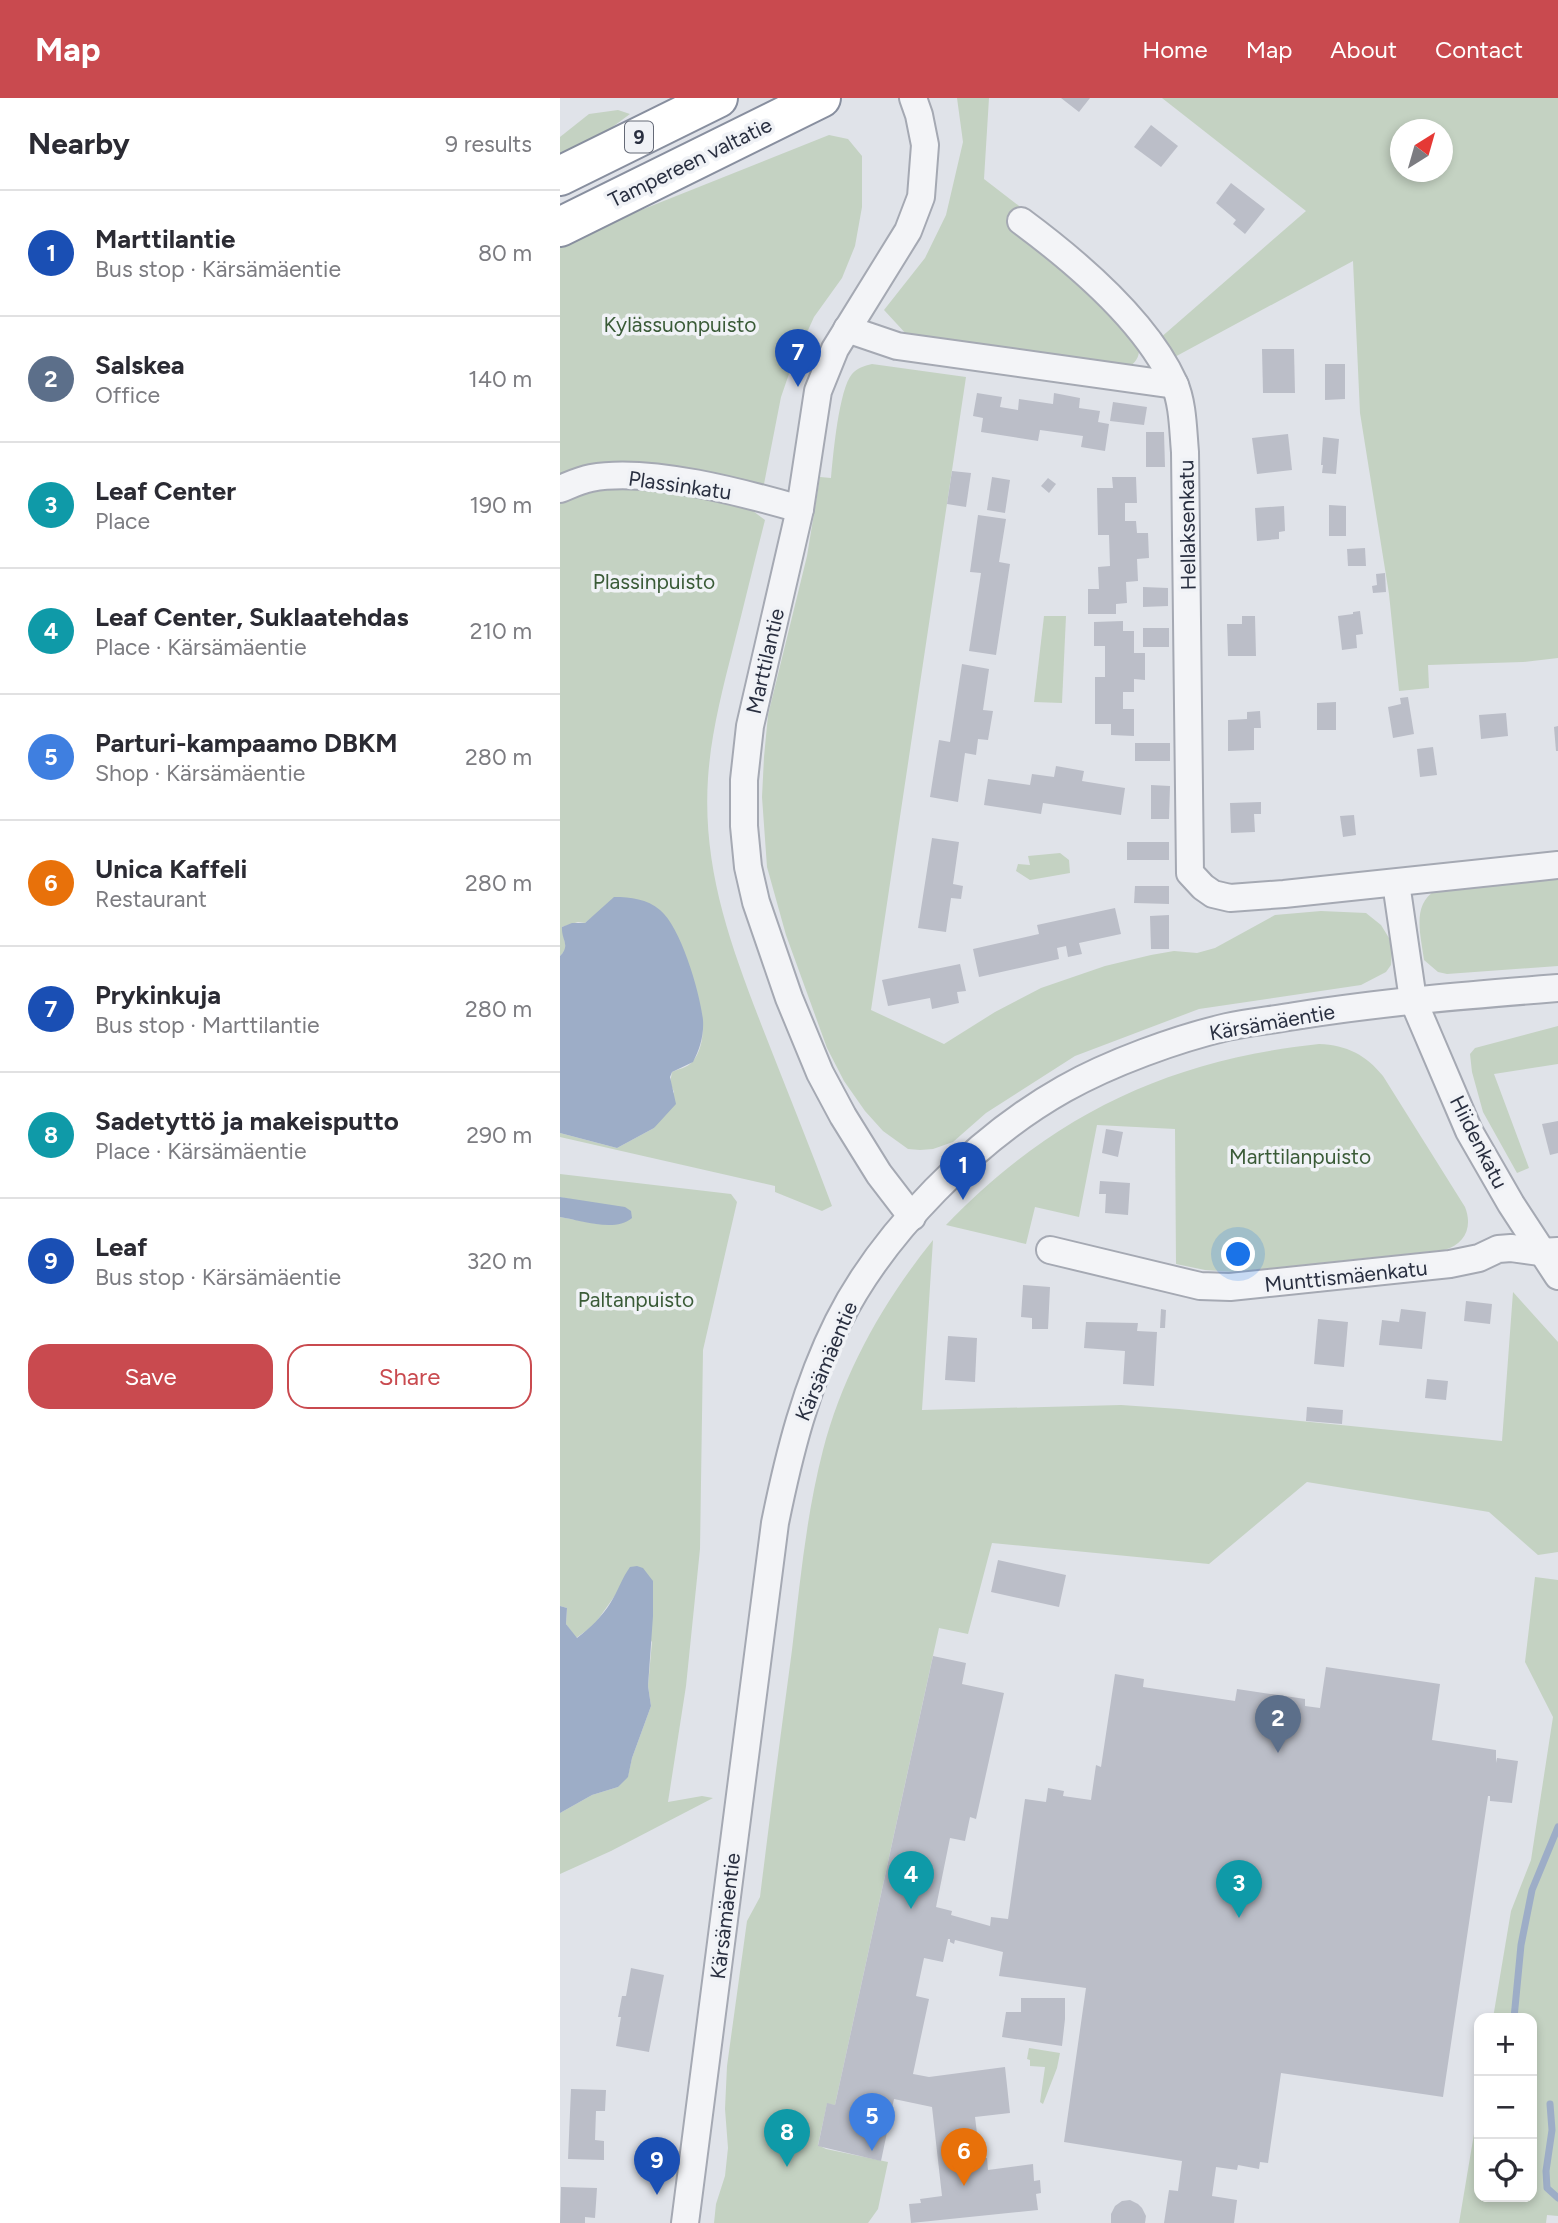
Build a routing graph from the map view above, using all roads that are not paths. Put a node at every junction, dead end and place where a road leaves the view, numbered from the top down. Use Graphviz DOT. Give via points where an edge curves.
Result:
graph roads {
  1 [pos="718,98"];
  2 [pos="821,98"];
  3 [pos="913,98"];
  4 [pos="560,176"];
  5 [pos="1021,221"];
  6 [pos="560,227"];
  7 [pos="847,329"];
  8 [pos="1175,385"];
  9 [pos="560,489"];
  10 [pos="800,509"];
  11 [pos="1558,865"];
  12 [pos="1396,883"];
  13 [pos="1558,988"];
  14 [pos="1413,1000"];
  15 [pos="912,1217"];
  16 [pos="1050,1250"];
  17 [pos="1549,1251"];
  18 [pos="1558,1276"];
  19 [pos="685,2223"];
  1 -- 4 [label="highway, 9"];
  2 -- 6 [label="highway, Tampereen valtatie / 9"];
  3 -- 7 [label="street, Marttilantie" via="925,145 921,197 908,231"];
  5 -- 8 [label="street, Hellaksenkatu" via="1119,306"];
  7 -- 8 [label="street" via="897,346"];
  7 -- 10 [label="street, Marttilantie" via="818,391"];
  8 -- 12 [label="street, Hellaksenkatu" via="1185,452 1190,873 1213,894 1230,898"];
  9 -- 10 [label="street, Plassinkatu" via="591,478 643,477 711,487"];
  10 -- 15 [label="street, Marttilantie" via="750,726 744,780 748,867 768,942 820,1073 856,1139"];
  11 -- 12 [label="street"];
  12 -- 14 [label="street, Hiidenkatu"];
  13 -- 14 [label="street, Kärsämäentie"];
  14 -- 15 [label="street, Kärsämäentie" via="1228,1027 1180,1040 1087,1078 1000,1133"];
  14 -- 17 [label="street, Hiidenkatu" via="1469,1131"];
  15 -- 19 [label="street, Kärsämäentie" via="865,1276 839,1321 798,1422 786,1467"];
  16 -- 17 [label="street, Munttismäenkatu" via="1200,1286 1230,1287 1450,1264 1498,1249"];
  17 -- 18 [label="street, Hiidenkatu"];
}
